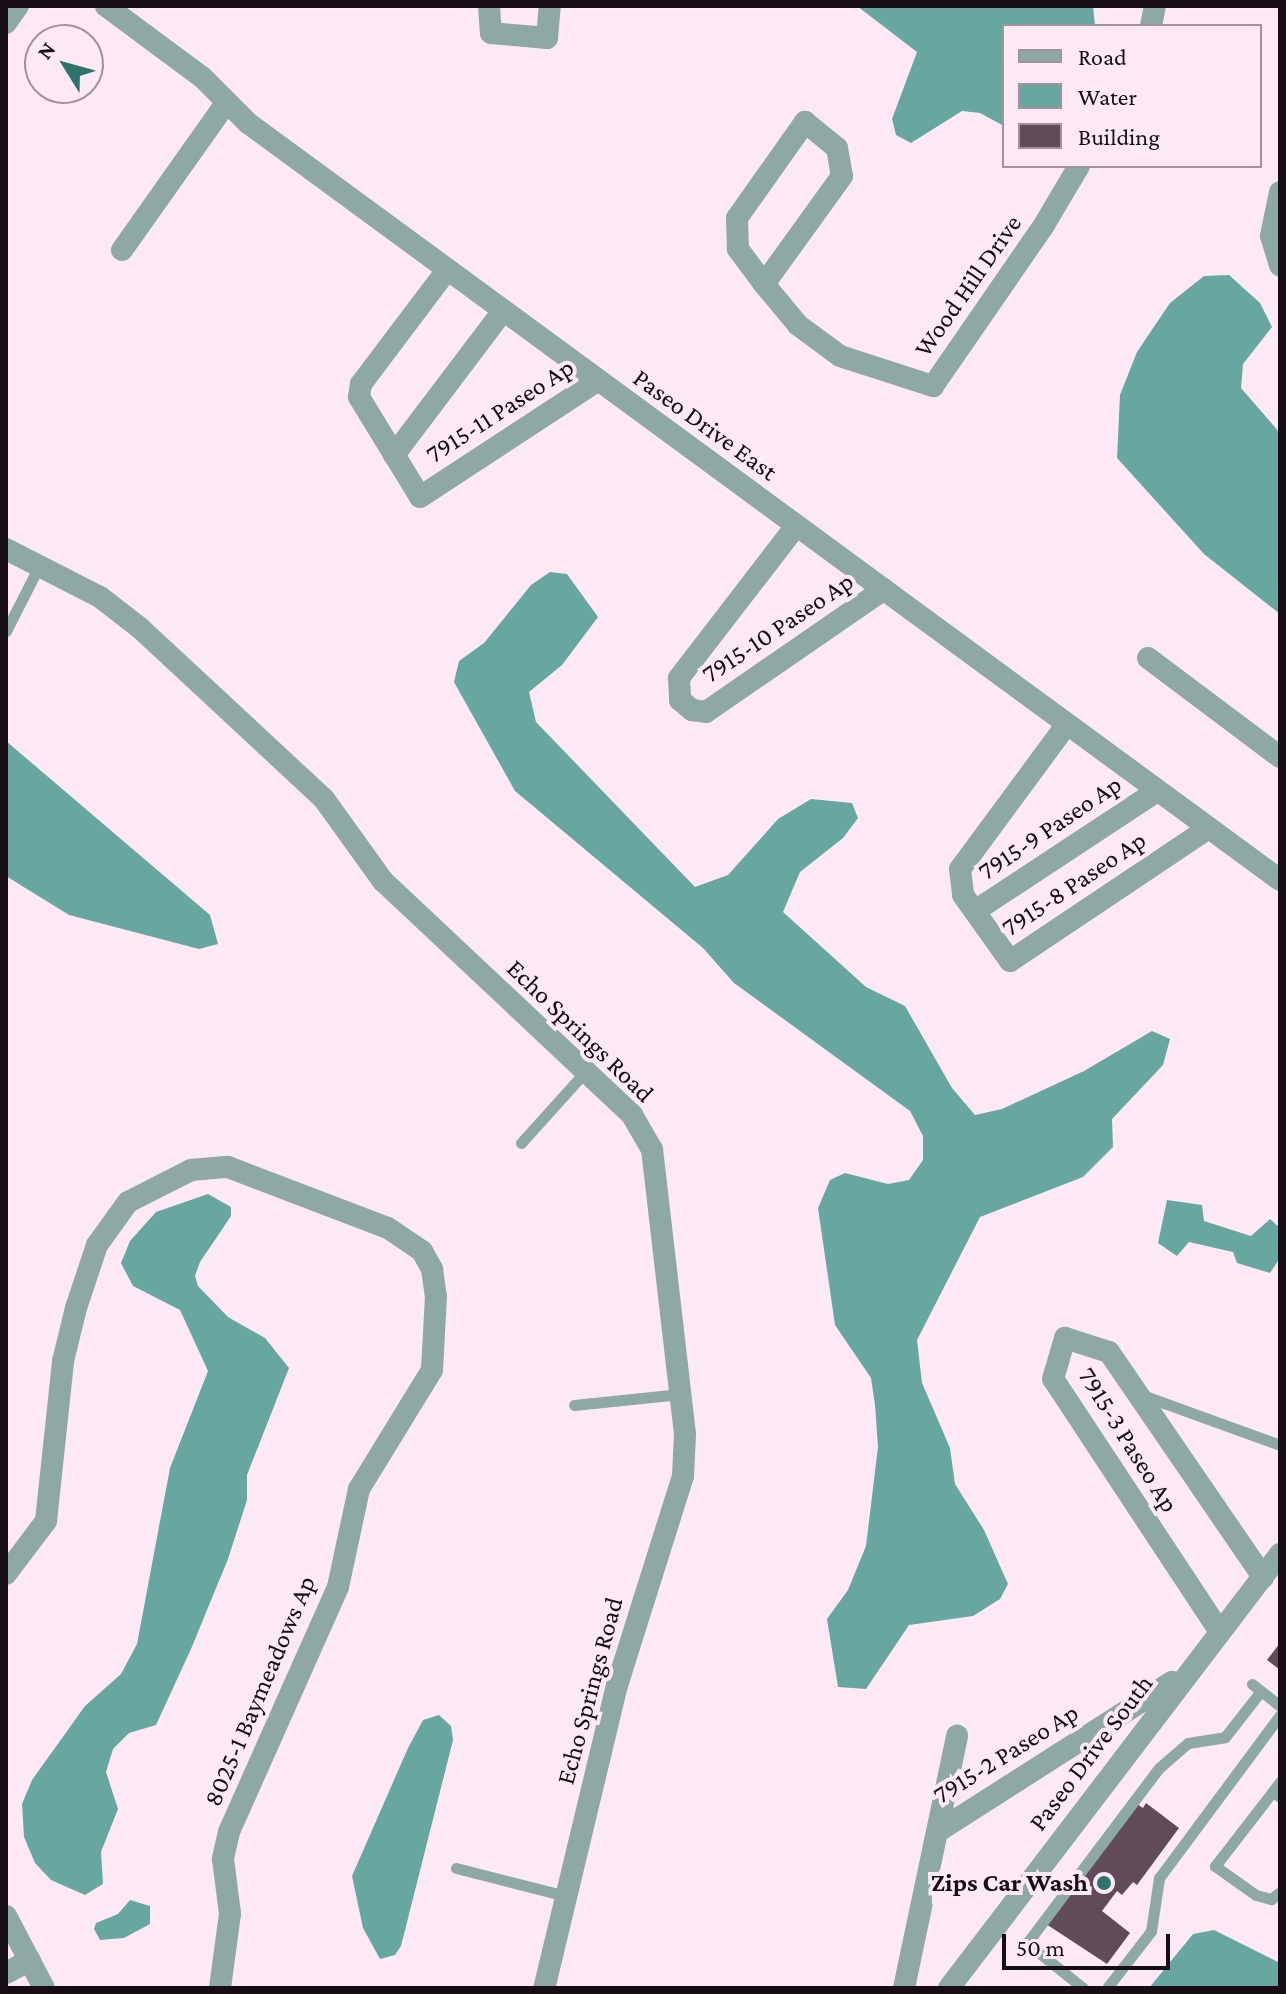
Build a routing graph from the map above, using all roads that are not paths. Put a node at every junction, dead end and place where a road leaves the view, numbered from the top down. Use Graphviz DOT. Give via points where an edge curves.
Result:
graph roads {
  1 [pos="18,6"];
  2 [pos="106,6"];
  3 [pos="489,6"];
  4 [pos="550,6"];
  5 [pos="6,23"];
  6 [pos="226,103"];
  7 [pos="1078,168"];
  8 [pos="1280,192"];
  9 [pos="122,250"];
  10 [pos="1280,266"];
  11 [pos="447,270"];
  12 [pos="764,284"];
  13 [pos="503,311"];
  14 [pos="597,381"];
  15 [pos="394,455"];
  16 [pos="796,526"];
  17 [pos="6,549"];
  18 [pos="39,566"];
  19 [pos="884,589"];
  20 [pos="6,631"];
  21 [pos="1148,658"];
  22 [pos="1067,724"];
  23 [pos="1280,757"];
  24 [pos="1157,791"];
  25 [pos="1209,828"];
  26 [pos="1280,880"];
  27 [pos="975,911"];
  28 [pos="585,1072"];
  29 [pos="521,1143"];
  30 [pos="1137,1393"];
  31 [pos="680,1394"];
  32 [pos="574,1405"];
  33 [pos="1280,1445"];
  34 [pos="1280,1554"];
  35 [pos="6,1574"];
  36 [pos="1263,1577"];
  37 [pos="1220,1632"];
  38 [pos="1186,1673"];
  39 [pos="1280,1706"];
  40 [pos="1280,1715"];
  41 [pos="957,1736"];
  42 [pos="1278,1790"];
  43 [pos="937,1832"];
  44 [pos="456,1868"];
  45 [pos="1280,1892"];
  46 [pos="566,1896"];
  47 [pos="6,1918"];
  48 [pos="30,1960"];
  49 [pos="6,1973"];
  50 [pos="44,1988"];
  51 [pos="220,1988"];
  52 [pos="544,1988"];
  53 [pos="904,1988"];
  54 [pos="949,1988"];
  55 [pos="1083,1988"];
  56 [pos="1107,1988"];
  1 -- 5 [label="street"];
  2 -- 6 [label="street, Paseo Drive East" via="202,77"];
  3 -- 4 [label="street" via="491,33 547,38"];
  6 -- 9 [label="street"];
  6 -- 11 [label="street, Paseo Drive East"];
  7 -- 12 [label="street, Wood Hill Drive" via="933,386 840,356 798,325"];
  8 -- 10 [label="street" via="1271,228"];
  11 -- 13 [label="street, Paseo Drive East"];
  11 -- 15 [label="street, 7915-11 Paseo Ap" via="361,384 363,410"];
  12 -- 12 [label="street" via="738,249 737,218 805,122 837,148 842,176"];
  13 -- 14 [label="street, Paseo Drive East"];
  13 -- 15 [label="street"];
  14 -- 15 [label="street, 7915-11 Paseo Ap" via="420,497"];
  14 -- 16 [label="street, Paseo Drive East"];
  16 -- 19 [label="street, Paseo Drive East"];
  16 -- 19 [label="street, 7915-10 Paseo Ap" via="679,678 680,700 692,710 706,712"];
  17 -- 18 [label="street, Echo Springs Road"];
  18 -- 20 [label="lane"];
  18 -- 28 [label="street, Echo Springs Road" via="100,597 140,628 324,799 401,900"];
  19 -- 22 [label="street, Paseo Drive East"];
  21 -- 23 [label="street"];
  22 -- 24 [label="street, Paseo Drive East"];
  22 -- 27 [label="street, 7915-8 Paseo Ap" via="960,869 963,895"];
  24 -- 25 [label="street, Paseo Drive East"];
  24 -- 27 [label="street, 7915-9 Paseo Ap"];
  25 -- 26 [label="street, Paseo Drive East"];
  25 -- 27 [label="street, 7915-8 Paseo Ap" via="1010,961"];
  28 -- 29 [label="lane"];
  28 -- 31 [label="street, Echo Springs Road" via="632,1115 652,1149"];
  30 -- 33 [label="lane"];
  30 -- 36 [label="street, 7915-3 Paseo Ap"];
  30 -- 37 [label="street, 7915-3 Paseo Ap" via="1109,1352 1065,1338 1053,1379"];
  31 -- 32 [label="lane"];
  31 -- 46 [label="street, Echo Springs Road" via="683,1476 617,1685"];
  34 -- 36 [label="street, Paseo Drive South"];
  35 -- 51 [label="street, 8025-1 Baymeadows Ap" via="46,1521 66,1347 97,1245 128,1202 191,1170 228,1167 375,1222 422,1251 432,1269 436,1296 432,1370 359,1489 338,1587 229,1832 223,1859 230,1914"];
  36 -- 37 [label="street, Paseo Drive South"];
  37 -- 38 [label="street, Paseo Drive South"];
  38 -- 43 [label="street, 7915-2 Paseo Ap"];
  38 -- 54 [label="street, Paseo Drive South"];
  39 -- 55 [label="lane" via="1256,1688 1225,1737 1188,1743 1159,1768 1027,1943"];
  40 -- 56 [label="lane" via="1159,1878 1151,1931"];
  41 -- 43 [label="street"];
  42 -- 45 [label="lane" via="1215,1866 1256,1895 1271,1899"];
  43 -- 53 [label="street"];
  44 -- 46 [label="lane"];
  46 -- 52 [label="street, Echo Springs Road"];
  47 -- 48 [label="street"];
  48 -- 49 [label="street"];
  48 -- 50 [label="street"];
}
